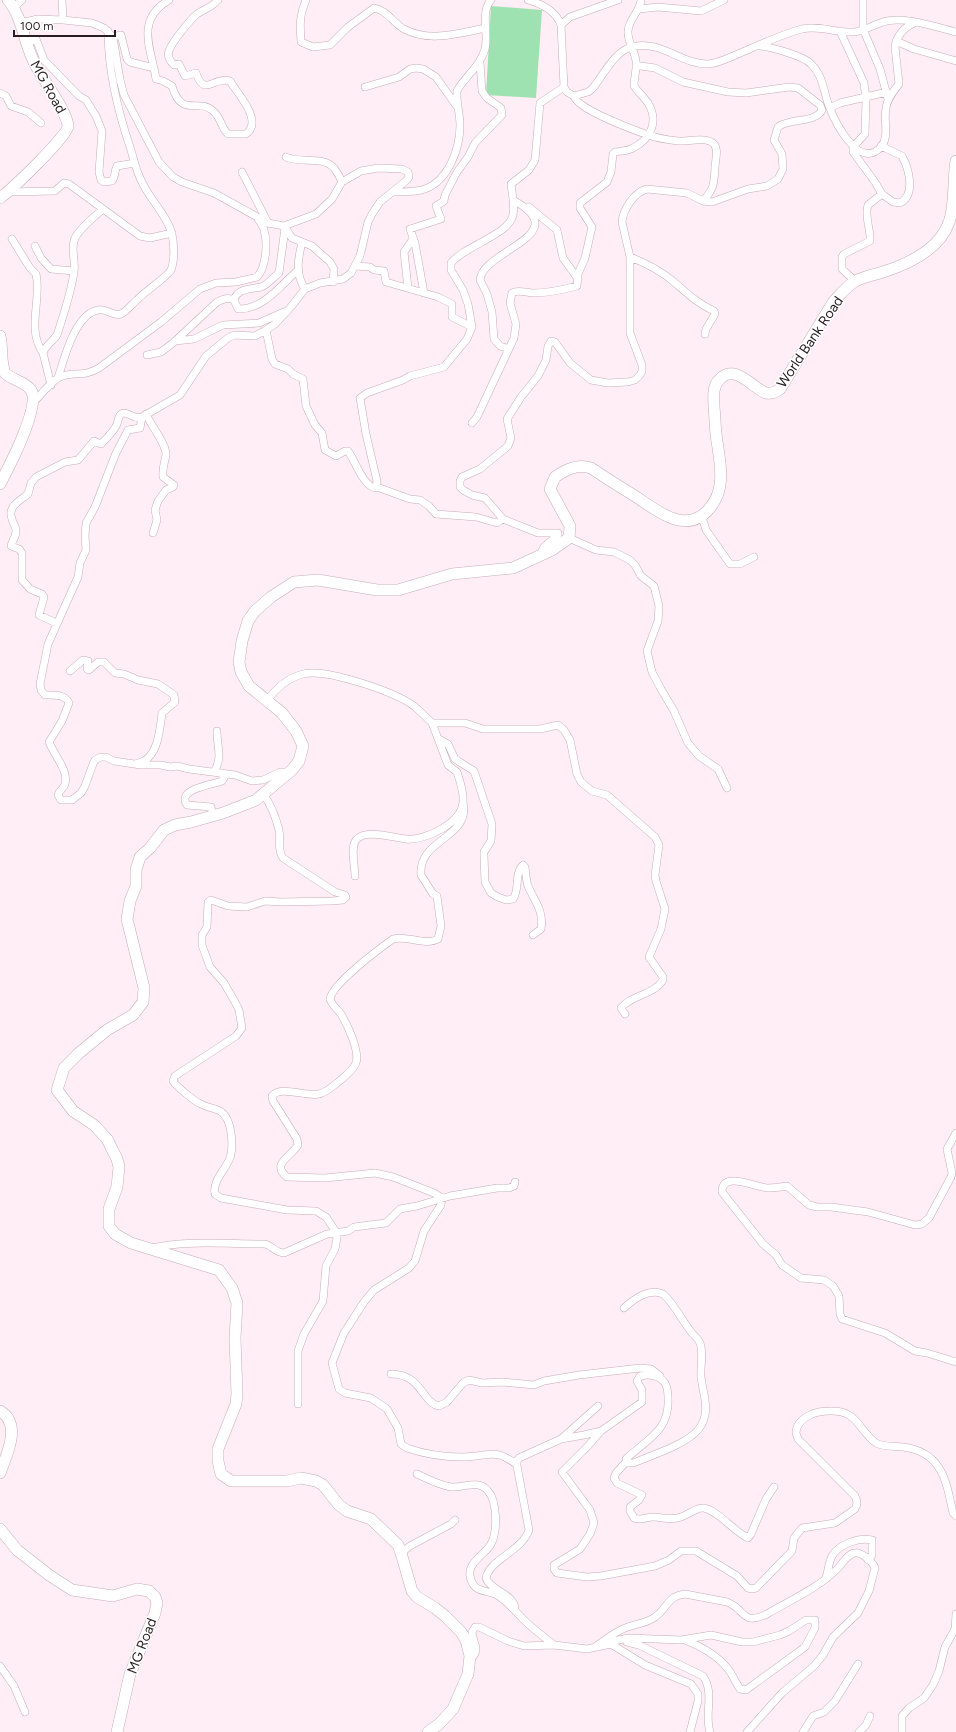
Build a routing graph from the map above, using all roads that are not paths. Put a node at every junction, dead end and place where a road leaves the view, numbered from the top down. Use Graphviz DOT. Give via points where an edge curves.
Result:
graph roads {
  1 [pos="62,0"];
  2 [pos="169,0"];
  3 [pos="218,0"];
  4 [pos="306,0"];
  5 [pos="491,0"];
  6 [pos="528,0"];
  7 [pos="618,0"];
  8 [pos="641,0"];
  9 [pos="724,0"];
  10 [pos="863,0"];
  11 [pos="15,2"];
  12 [pos="639,9"];
  13 [pos="63,20"];
  14 [pos="20,22"];
  15 [pos="914,23"];
  16 [pos="561,25"];
  17 [pos="486,28"];
  18 [pos="863,30"];
  19 [pos="840,31"];
  20 [pos="956,32"];
  21 [pos="111,34"];
  22 [pos="896,40"];
  23 [pos="25,42"];
  24 [pos="758,46"];
  25 [pos="632,47"];
  26 [pos="956,61"];
  27 [pos="480,63"];
  28 [pos="637,66"];
  29 [pos="154,68"];
  30 [pos="366,87"];
  31 [pos="564,87"];
  32 [pos="0,93"];
  33 [pos="888,95"];
  34 [pos="574,96"];
  35 [pos="866,97"];
  36 [pos="830,108"];
  37 [pos="459,110"];
  38 [pos="41,123"];
  39 [pos="649,136"];
  40 [pos="881,146"];
  41 [pos="853,147"];
  42 [pos="286,157"];
  43 [pos="956,161"];
  44 [pos="135,163"];
  45 [pos="242,172"];
  46 [pos="342,182"];
  47 [pos="395,192"];
  48 [pos="882,194"];
  49 [pos="4,195"];
  50 [pos="513,200"];
  51 [pos="703,201"];
  52 [pos="525,207"];
  53 [pos="103,208"];
  54 [pos="258,219"];
  55 [pos="268,223"];
  56 [pos="284,227"];
  57 [pos="172,233"];
  58 [pos="12,239"];
  59 [pos="413,239"];
  60 [pos="302,242"];
  61 [pos="35,246"];
  62 [pos="630,257"];
  63 [pos="355,266"];
  64 [pos="298,270"];
  65 [pos="74,271"];
  66 [pos="578,279"];
  67 [pos="855,281"];
  68 [pos="332,282"];
  69 [pos="408,288"];
  70 [pos="305,289"];
  71 [pos="424,293"];
  72 [pos="234,300"];
  73 [pos="286,312"];
  74 [pos="472,327"];
  75 [pos="266,330"];
  76 [pos="705,334"];
  77 [pos="0,336"];
  78 [pos="173,343"];
  79 [pos="509,350"];
  80 [pos="44,353"];
  81 [pos="147,355"];
  82 [pos="58,378"];
  83 [pos="51,385"];
  84 [pos="32,404"];
  85 [pos="144,416"];
  86 [pos="472,423"];
  87 [pos="0,484"];
  88 [pos="377,487"];
  89 [pos="702,517"];
  90 [pos="502,519"];
  91 [pos="153,533"];
  92 [pos="569,538"];
  93 [pos="539,556"];
  94 [pos="754,556"];
  95 [pos="56,623"];
  96 [pos="70,671"];
  97 [pos="267,701"];
  98 [pos="432,723"];
  99 [pos="217,731"];
  100 [pos="439,739"];
  101 [pos="136,764"];
  102 [pos="290,772"];
  103 [pos="218,773"];
  104 [pos="726,788"];
  105 [pos="264,795"];
  106 [pos="463,802"];
  107 [pos="213,815"];
  108 [pos="355,876"];
  109 [pos="534,935"];
  110 [pos="625,1014"];
  111 [pos="956,1133"];
  112 [pos="515,1182"];
  113 [pos="442,1198"];
  114 [pos="336,1232"];
  115 [pos="150,1249"];
  116 [pos="624,1308"];
  117 [pos="956,1362"];
  118 [pos="391,1374"];
  119 [pos="663,1381"];
  120 [pos="298,1404"];
  121 [pos="598,1406"];
  122 [pos="0,1411"];
  123 [pos="600,1431"];
  124 [pos="561,1439"];
  125 [pos="626,1462"];
  126 [pos="516,1464"];
  127 [pos="0,1473"];
  128 [pos="417,1474"];
  129 [pos="774,1487"];
  130 [pos="956,1516"];
  131 [pos="455,1520"];
  132 [pos="0,1529"];
  133 [pos="402,1552"];
  134 [pos="868,1560"];
  135 [pos="826,1578"];
  136 [pos="515,1609"];
  137 [pos="956,1614"];
  138 [pos="685,1640"];
  139 [pos="614,1641"];
  140 [pos="603,1642"];
  141 [pos="554,1645"];
  142 [pos="595,1647"];
  143 [pos="469,1661"];
  144 [pos="858,1664"];
  145 [pos="0,1666"];
  146 [pos="24,1712"];
  147 [pos="870,1716"];
  148 [pos="117,1732"];
  149 [pos="428,1732"];
  150 [pos="690,1732"];
  151 [pos="710,1732"];
  152 [pos="747,1732"];
  153 [pos="803,1732"];
  154 [pos="859,1732"];
  155 [pos="902,1732"];
  1 -- 13 [label="street"];
  2 -- 29 [label="street" via="159,7 148,26 148,45"];
  3 -- 29 [label="street" via="188,23 170,48 169,58 174,65 179,64 185,76 196,73 202,85 230,81 251,115 253,123 248,133 228,134 213,110 205,106 182,103 175,98 172,86 156,79"];
  4 -- 17 [label="street" via="300,19 301,42 314,47 330,45 348,27 374,8 384,12 404,29 427,36 446,36"];
  5 -- 17 [label="street" via="488,5"];
  6 -- 16 [label="street" via="553,13"];
  7 -- 16 [label="street" via="570,17"];
  8 -- 12 [label="street"];
  9 -- 12 [label="street" via="701,11 658,7"];
  10 -- 18 [label="street"];
  11 -- 14 [label="main road, MG Road"];
  12 -- 25 [label="street" via="628,26"];
  13 -- 14 [label="street" via="38,19"];
  13 -- 21 [label="street" via="92,23"];
  14 -- 23 [label="main road, MG Road"];
  15 -- 18 [label="street" via="887,21"];
  15 -- 20 [label="street"];
  15 -- 22 [label="street" via="906,26"];
  16 -- 31 [label="street"];
  17 -- 27 [label="street" via="486,48"];
  18 -- 19 [label="street"];
  18 -- 33 [label="street"];
  19 -- 24 [label="street" via="819,27 801,29"];
  19 -- 35 [label="street" via="862,78"];
  21 -- 29 [label="street" via="122,35 129,61"];
  21 -- 44 [label="street" via="117,106"];
  21 -- 54 [label="street" via="122,88 159,162 173,177 214,193"];
  22 -- 26 [label="street" via="914,49"];
  22 -- 33 [label="street" via="899,84"];
  23 -- 44 [label="street" via="36,39 44,60 86,100 96,116 102,131 99,172 101,180 112,181 117,166"];
  23 -- 49 [label="main road, MG Road" via="34,64 63,112 68,128 37,164"];
  24 -- 25 [label="street" via="722,61 707,64 659,48"];
  24 -- 36 [label="street" via="770,47 810,62 821,78"];
  25 -- 28 [label="street"];
  25 -- 34 [label="street" via="620,54 592,89"];
  27 -- 37 [label="street" via="457,92"];
  27 -- 59 [label="street" via="482,91 501,108 502,115 475,142 444,201 436,206 441,219 411,229"];
  28 -- 39 [label="street" via="634,86 648,104 652,114 653,124"];
  28 -- 51 [label="street" via="655,68 683,82 728,92 746,93 798,88 822,107 818,116 778,127 774,140 782,154 783,169 774,183 712,202"];
  30 -- 37 [label="street" via="399,77 416,68 436,76"];
  31 -- 34 [label="street"];
  31 -- 50 [label="street" via="540,103 536,160 529,170 512,184"];
  32 -- 38 [label="street" via="6,96 11,106 28,112"];
  33 -- 35 [label="street"];
  33 -- 40 [label="street" via="886,137"];
  34 -- 39 [label="street" via="586,109"];
  35 -- 36 [label="street"];
  35 -- 41 [label="street" via="865,134"];
  36 -- 41 [label="street"];
  37 -- 47 [label="street" via="459,135 447,170 437,182 424,189"];
  39 -- 51 [label="street" via="714,144 717,150 713,186"];
  39 -- 66 [label="street" via="633,148 615,152 606,182 580,203 580,208 592,227"];
  40 -- 41 [label="street" via="875,152 867,154"];
  40 -- 48 [label="street" via="901,156 909,178 908,192 902,201 893,202"];
  41 -- 48 [label="street" via="854,154"];
  42 -- 46 [label="street" via="327,163"];
  43 -- 67 [label="main road, World Bank Road" via="950,221 942,237 928,250 907,262"];
  44 -- 57 [label="street" via="143,185"];
  45 -- 55 [label="street"];
  46 -- 47 [label="street" via="355,173 369,169 406,170 409,174 408,179"];
  46 -- 56 [label="street" via="332,199 316,214"];
  47 -- 63 [label="street" via="380,202 372,214"];
  48 -- 67 [label="street" via="870,202 867,208 870,241 842,255 841,267"];
  49 -- 53 [label="street" via="55,191 67,183"];
  50 -- 52 [label="street"];
  50 -- 74 [label="street" via="513,217 507,226 455,258 450,265 466,296"];
  51 -- 62 [label="street" via="687,193 640,190 622,218"];
  52 -- 66 [label="street" via="533,209 557,230 563,258"];
  52 -- 79 [label="street" via="534,218 531,234 493,262 481,276 481,284 492,312 494,339 500,346"];
  53 -- 57 [label="street" via="140,236 150,238"];
  53 -- 65 [label="street" via="76,236 72,248"];
  54 -- 55 [label="street"];
  54 -- 82 [label="street" via="264,230 266,253 263,268 257,277 216,283 200,289 161,322 90,373"];
  55 -- 56 [label="street"];
  56 -- 60 [label="street" via="292,238"];
  56 -- 72 [label="street" via="279,273 262,287 245,290 236,295"];
  57 -- 82 [label="street" via="174,247 170,272 123,313 115,314 99,309 89,314 69,344"];
  58 -- 80 [label="street" via="36,274 35,331 38,344"];
  59 -- 69 [label="street" via="404,252"];
  59 -- 71 [label="street"];
  60 -- 64 [label="street"];
  60 -- 68 [label="street" via="314,248 332,264"];
  61 -- 65 [label="street" via="41,258 51,268"];
  62 -- 76 [label="street" via="660,272 696,302 714,310 715,315"];
  62 -- 90 [label="street" via="630,330 642,371 635,380 628,382 608,383 591,380 570,363 555,342 549,343 546,360 538,376 507,418 512,438 510,445 480,469 463,476 460,481 462,489 485,498"];
  63 -- 68 [label="street" via="346,278"];
  63 -- 69 [label="street" via="384,271 386,282"];
  64 -- 70 [label="street"];
  64 -- 72 [label="street" via="281,287 255,306 238,309"];
  65 -- 80 [label="street" via="72,288 57,335 45,348"];
  66 -- 79 [label="street" via="576,286 554,292 512,293 510,303 516,324"];
  67 -- 89 [label="main road, World Bank Road" via="834,301 780,389 768,393 745,378 733,375 724,376 716,384 714,404 722,474 718,494 711,508"];
  68 -- 70 [label="street" via="320,283"];
  69 -- 71 [label="street"];
  70 -- 73 [label="street"];
  71 -- 74 [label="street" via="452,304 452,317"];
  72 -- 78 [label="street" via="227,298 217,302"];
  73 -- 75 [label="street"];
  73 -- 78 [label="street" via="255,324 223,325 194,339"];
  74 -- 88 [label="street" via="467,339 447,366 410,376 360,398"];
  75 -- 85 [label="street" via="255,336 234,335 228,338 206,356 180,395"];
  75 -- 88 [label="street" via="275,364 303,379 306,406 322,433 325,450 336,456 348,451 366,482 373,488"];
  77 -- 84 [label="main road" via="4,370 8,376 30,389 33,396"];
  78 -- 81 [label="street" via="161,352"];
  79 -- 86 [label="street"];
  80 -- 83 [label="street"];
  82 -- 83 [label="street"];
  83 -- 84 [label="street"];
  84 -- 87 [label="main road" via="21,441"];
  85 -- 91 [label="street" via="155,428 166,454 163,477 174,485 165,491 158,501"];
  85 -- 95 [label="street" via="140,428 128,430 104,480 95,507 86,523 86,550 78,576"];
  85 -- 95 [label="street" via="136,418 125,413 120,415 117,425 101,444 94,441 78,460 64,462 41,474 32,481 28,494 12,507 11,519 16,532 11,546 22,552 22,580 30,589 44,596 39,615"];
  88 -- 90 [label="street" via="420,500 430,506 436,514 476,517 497,523"];
  89 -- 92 [label="main road" via="690,521 672,519 591,468 574,467 555,477 550,489 570,526"];
  89 -- 94 [label="street" via="706,530 730,565 740,564"];
  90 -- 93 [label="street" via="538,533 558,533"];
  92 -- 93 [label="main road"];
  92 -- 104 [label="street" via="596,550 614,552 626,558 635,565 641,576 654,586 659,606 658,620 647,651 652,672 688,743 699,756 718,769"];
  93 -- 97 [label="main road" via="513,568 452,574 398,590 377,590 318,580 294,582 255,611 248,621 242,641 239,662 242,672 249,686"];
  95 -- 101 [label="street" via="48,644 40,684 45,695 65,698 69,703 49,742 63,766 65,783 59,792 59,799 72,800 81,793 98,758 106,757 114,761"];
  96 -- 101 [label="street" via="83,660 88,661 89,670 98,662 104,662 116,673 160,685 174,695 175,702 162,713 161,730 151,756 145,762"];
  97 -- 98 [label="street" via="275,690 294,677 313,673 327,674 371,685 413,706"];
  97 -- 102 [label="main road" via="282,713 303,746 299,761"];
  98 -- 100 [label="street"];
  98 -- 110 [label="street" via="465,724 490,729 540,729 558,725 570,740 581,782 592,791 607,795 658,841 655,875 665,909 661,929 649,957 663,980 638,998 626,1002 621,1008"];
  99 -- 103 [label="street" via="220,757"];
  100 -- 106 [label="street" via="448,765 457,772"];
  100 -- 109 [label="street" via="448,744 455,759 474,771 488,808 492,836 484,856 485,882 491,893 506,900 512,899 520,868 523,865 525,867 528,885 542,918 541,929"];
  101 -- 103 [label="street" via="176,766"];
  102 -- 103 [label="street" via="280,772 256,781"];
  102 -- 105 [label="main road"];
  103 -- 107 [label="street" via="223,780 190,791 185,799 187,805 211,807"];
  105 -- 107 [label="main road" via="248,804"];
  105 -- 114 [label="street" via="277,821 282,858 346,897 343,900 332,901 265,901 247,907 228,906 212,900 208,902 207,927 202,935 202,945 210,967 226,986 239,1010 242,1028 236,1036 175,1076 173,1080 203,1106 213,1107 222,1112 229,1124 231,1156 215,1184 215,1194 221,1198 287,1210 316,1211 326,1217"];
  106 -- 108 [label="street" via="460,812 444,828 422,837 407,839 373,834 360,836 355,842 354,849"];
  106 -- 113 [label="street" via="464,811 460,821 450,834 428,850 421,872 432,894 437,896 441,926 438,939 393,939 332,991 330,999 349,1030 357,1056 350,1072 325,1092 301,1094 279,1090 272,1096 297,1139 296,1150 281,1162 280,1167 287,1177 325,1178 375,1173 394,1177"];
  107 -- 115 [label="main road" via="164,830 140,857 136,870 136,886 127,919 144,988 143,1002 133,1015 107,1030 64,1068 57,1090 73,1111 94,1125 107,1139 118,1159 116,1187 109,1209 109,1226 120,1237"];
  111 -- 117 [label="street" via="947,1149 952,1177 929,1218 922,1224 908,1224 868,1212 809,1205 787,1186 768,1188 740,1180 729,1181 724,1185 722,1192 782,1265 801,1278 824,1280 833,1286 839,1296 842,1319 885,1332 915,1351"];
  112 -- 113 [label="street" via="512,1188"];
  113 -- 114 [label="street" via="400,1209 386,1224 354,1227 348,1231"];
  113 -- 126 [label="street" via="441,1205 422,1235 415,1261 409,1268 374,1290 344,1333 332,1363 335,1378 341,1392 371,1398 387,1409 398,1428 401,1444 408,1448 453,1457 503,1455"];
  114 -- 115 [label="street" via="316,1237 284,1253 279,1253 265,1244 192,1244"];
  114 -- 120 [label="street" via="336,1248 326,1266 323,1301 304,1334 298,1351"];
  115 -- 133 [label="main road" via="219,1270 235,1296 237,1394 236,1404 218,1449 221,1474 231,1482 287,1481 302,1478 316,1481 347,1511 371,1519"];
  116 -- 125 [label="street" via="646,1293 660,1293 666,1296 699,1342 707,1410 699,1429 686,1439 633,1463"];
  118 -- 119 [label="street" via="411,1379 432,1403 439,1406 447,1402 463,1382 469,1380 534,1385 580,1375 640,1368 651,1369"];
  119 -- 123 [label="street" via="649,1375 640,1376 637,1381 642,1390 642,1402"];
  119 -- 125 [label="street" via="668,1394 668,1416 650,1439 626,1459"];
  121 -- 124 [label="street"];
  122 -- 127 [label="main road" via="9,1418 12,1432"];
  123 -- 124 [label="street"];
  123 -- 130 [label="street" via="562,1472 590,1510 594,1523 580,1549 554,1565 557,1573 601,1576 655,1566 681,1551 696,1551 737,1576 748,1588 756,1588 792,1551 794,1538 802,1528 835,1523 857,1506 855,1496 798,1439 798,1424 811,1414 821,1411 848,1413 876,1443 913,1448 925,1453 944,1476 953,1513"];
  124 -- 126 [label="street" via="522,1456"];
  125 -- 129 [label="street" via="614,1478 617,1483 642,1495 630,1507 634,1518 676,1519 703,1508 713,1512 748,1538"];
  126 -- 136 [label="street" via="529,1530 521,1544 494,1565 486,1578 488,1583 509,1598"];
  128 -- 136 [label="street" via="450,1486 478,1484 488,1490 495,1506 493,1538 491,1545 473,1564 472,1580 476,1588 498,1596"];
  131 -- 133 [label="street"];
  132 -- 148 [label="main road, MG Road" via="17,1550 72,1590 113,1596 137,1589 149,1591 155,1597 155,1613 130,1674"];
  133 -- 143 [label="main road" via="412,1591 461,1632 468,1647"];
  134 -- 135 [label="street" via="858,1552 852,1554"];
  134 -- 135 [label="street" via="872,1555 872,1540 854,1541 838,1549 832,1556"];
  134 -- 152 [label="street" via="874,1565 874,1572 860,1610 833,1637 814,1666 782,1693"];
  135 -- 140 [label="street" via="757,1618 746,1617 727,1602 678,1595 669,1601 656,1617 624,1628"];
  136 -- 141 [label="street"];
  137 -- 155 [label="street" via="955,1630 947,1642 933,1685 924,1698 902,1716"];
  138 -- 138 [label="street" via="711,1635 742,1642 760,1641 789,1631 806,1620 815,1620 815,1628 805,1647 746,1690 740,1689 728,1669 720,1662"];
  138 -- 139 [label="street" via="628,1638"];
  139 -- 140 [label="street"];
  139 -- 151 [label="street" via="639,1645 704,1676 709,1689"];
  140 -- 142 [label="street"];
  141 -- 142 [label="street" via="581,1649"];
  141 -- 143 [label="street" via="524,1646 475,1627 472,1632 476,1650"];
  142 -- 150 [label="street" via="611,1644 645,1665 691,1684 698,1694 698,1701"];
  143 -- 149 [label="main road" via="468,1674 452,1709"];
  144 -- 153 [label="street" via="835,1701 824,1712 813,1716"];
  145 -- 146 [label="street" via="14,1686"];
  147 -- 154 [label="street" via="864,1729"];
}
